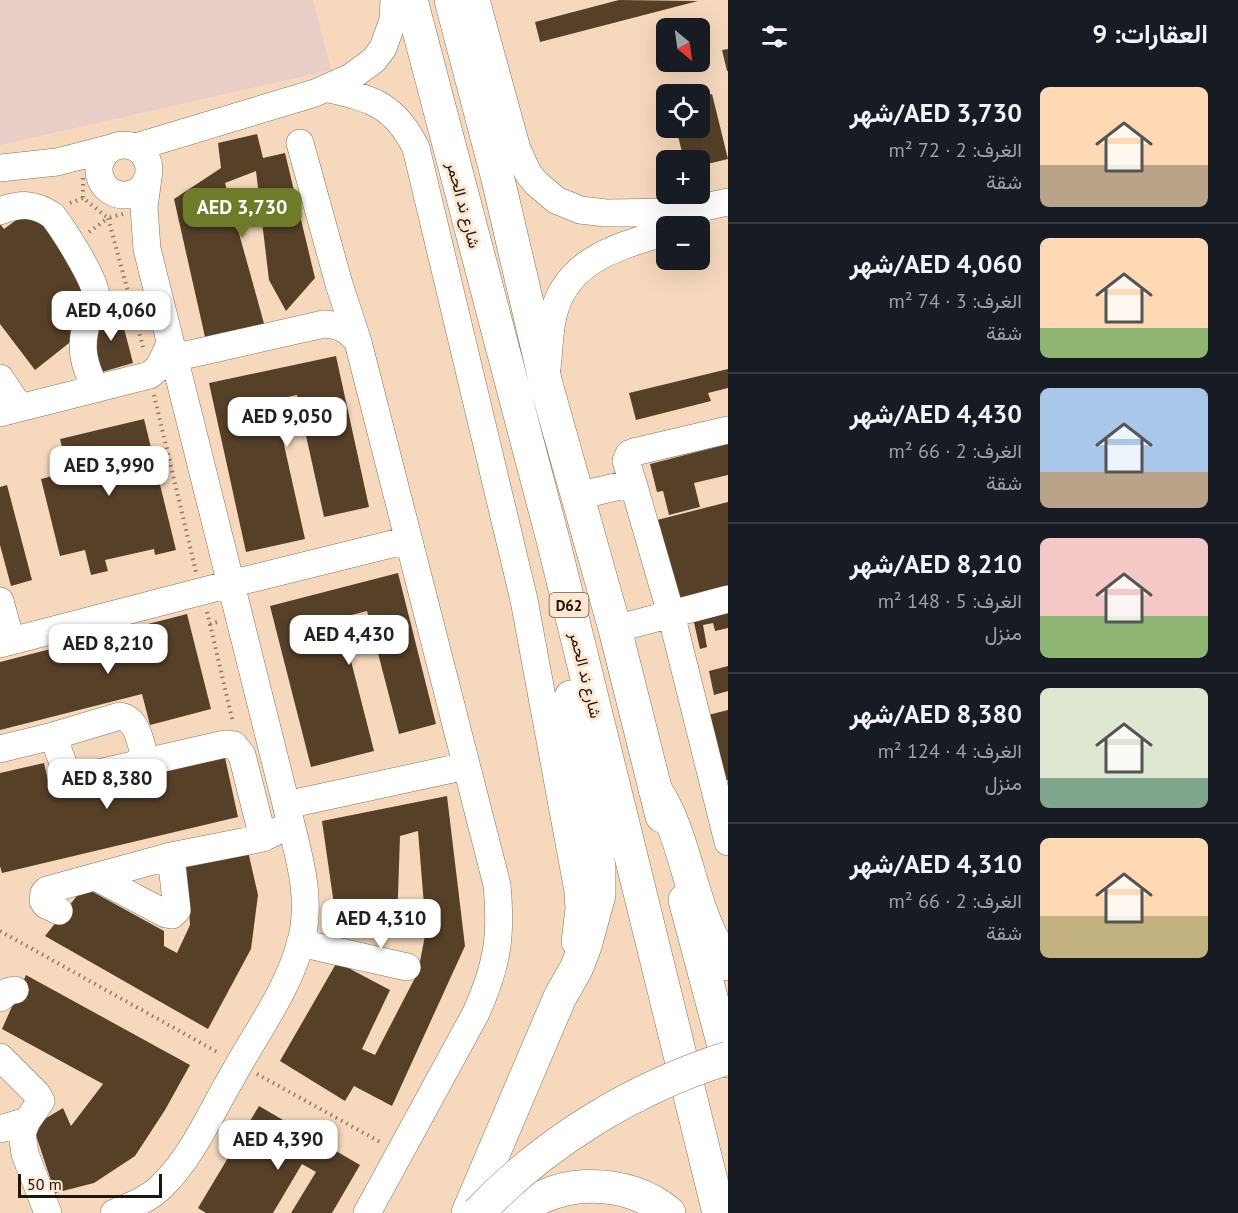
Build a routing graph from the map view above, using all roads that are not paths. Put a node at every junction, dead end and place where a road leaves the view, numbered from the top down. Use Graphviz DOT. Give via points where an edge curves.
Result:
graph roads {
  1 [pos="394,0"];
  2 [pos="411,0"];
  3 [pos="451,0"];
  4 [pos="476,0"];
  5 [pos="329,88"];
  6 [pos="225,121"];
  7 [pos="300,143"];
  8 [pos="123,148"];
  9 [pos="29,165"];
  10 [pos="0,168"];
  11 [pos="497,175"];
  12 [pos="148,177"];
  13 [pos="110,190"];
  14 [pos="728,202"];
  15 [pos="0,211"];
  16 [pos="728,215"];
  17 [pos="696,216"];
  18 [pos="710,218"];
  19 [pos="656,221"];
  20 [pos="656,225"];
  21 [pos="656,232"];
  22 [pos="147,249"];
  23 [pos="339,284"];
  24 [pos="324,324"];
  25 [pos="358,342"];
  26 [pos="171,352"];
  27 [pos="150,375"];
  28 [pos="0,378"];
  29 [pos="546,384"];
  30 [pos="180,388"];
  31 [pos="96,389"];
  32 [pos="10,411"];
  33 [pos="728,430"];
  34 [pos="633,483"];
  35 [pos="577,496"];
  36 [pos="408,540"];
  37 [pos="553,540"];
  38 [pos="230,584"];
  39 [pos="728,599"];
  40 [pos="0,601"];
  41 [pos="671,614"];
  42 [pos="615,629"];
  43 [pos="5,643"];
  44 [pos="53,736"];
  45 [pos="0,749"];
  46 [pos="146,762"];
  47 [pos="466,766"];
  48 [pos="655,789"];
  49 [pos="289,814"];
  50 [pos="263,838"];
  51 [pos="728,842"];
  52 [pos="171,856"];
  53 [pos="96,877"];
  54 [pos="59,911"];
  55 [pos="301,940"];
  56 [pos="408,963"];
  57 [pos="728,964"];
  58 [pos="560,997"];
  59 [pos="0,1057"];
  60 [pos="728,1059"];
  61 [pos="27,1121"];
  62 [pos="0,1129"];
  63 [pos="48,1213"];
  64 [pos="114,1213"];
  65 [pos="367,1213"];
  66 [pos="468,1213"];
  67 [pos="478,1213"];
  68 [pos="517,1213"];
  69 [pos="669,1213"];
  70 [pos="719,1213"];
  1 -- 5 [label="street" via="393,20 375,60"];
  2 -- 37 [label="main road, شارع ند الحمر / D62"];
  3 -- 11 [label="main road, D62"];
  4 -- 19 [label="street" via="517,149 536,183 556,200 580,210"];
  5 -- 6 [label="street"];
  5 -- 58 [label="street" via="376,102 407,129 416,148 524,600 578,891 576,941"];
  6 -- 8 [label="street"];
  6 -- 12 [label="street" via="182,146"];
  7 -- 23 [label="street"];
  8 -- 9 [label="street"];
  8 -- 12 [label="street" via="147,160"];
  8 -- 13 [label="street" via="103,156 99,166 100,176"];
  9 -- 10 [label="street"];
  9 -- 13 [label="street"];
  11 -- 20 [label="street" via="536,208 569,224"];
  11 -- 29 [label="main road, D62"];
  12 -- 13 [label="street" via="135,192 126,195"];
  12 -- 22 [label="street" via="144,207"];
  13 -- 22 [label="street"];
  14 -- 17 [label="street"];
  15 -- 31 [label="street" via="32,205 53,216 90,280 96,296 86,327 83,355"];
  16 -- 18 [label="street"];
  21 -- 29 [label="street" via="604,252 570,280 552,320"];
  22 -- 26 [label="street"];
  23 -- 24 [label="street" via="332,312"];
  23 -- 25 [label="street"];
  24 -- 25 [label="street" via="350,331"];
  24 -- 26 [label="street"];
  25 -- 36 [label="street"];
  26 -- 27 [label="street"];
  26 -- 30 [label="street"];
  27 -- 30 [label="street"];
  27 -- 31 [label="street"];
  28 -- 32 [label="street"];
  29 -- 35 [label="main road, D62"];
  30 -- 38 [label="street"];
  31 -- 32 [label="street"];
  33 -- 34 [label="street" via="628,454 626,461"];
  34 -- 35 [label="street"];
  34 -- 41 [label="street"];
  35 -- 42 [label="main road, D62"];
  36 -- 38 [label="street"];
  36 -- 47 [label="street"];
  37 -- 58 [label="main road" via="557,619 599,867 598,895 588,938"];
  37 -- 70 [label="main road, شارع ند الحمر / D62"];
  38 -- 43 [label="street"];
  38 -- 49 [label="street"];
  39 -- 41 [label="street"];
  40 -- 43 [label="street"];
  41 -- 42 [label="street"];
  41 -- 51 [label="street"];
  42 -- 48 [label="main road, D62"];
  44 -- 45 [label="street"];
  44 -- 46 [label="street" via="64,770 71,776 82,777"];
  44 -- 46 [label="street" via="126,717 134,724"];
  46 -- 50 [label="street" via="234,745 240,751"];
  47 -- 49 [label="street"];
  47 -- 65 [label="street" via="497,885 497,951 476,1013"];
  48 -- 57 [label="main road" via="678,834 708,932"];
  48 -- 60 [label="main road, D62"];
  49 -- 50 [label="street"];
  49 -- 55 [label="street" via="304,884"];
  50 -- 52 [label="street"];
  52 -- 53 [label="street"];
  52 -- 53 [label="street" via="177,910 172,915"];
  53 -- 54 [label="street" via="44,893 43,902"];
  55 -- 56 [label="street"];
  55 -- 64 [label="street" via="282,988 185,1160 147,1199"];
  58 -- 66 [label="main road"];
  59 -- 61 [label="street" via="41,1101"];
  60 -- 67 [label="main road, bridge" via="651,1088 587,1124 525,1168"];
  61 -- 62 [label="street"];
  61 -- 63 [label="street" via="22,1133 25,1154"];
  68 -- 69 [label="main road" via="557,1191 593,1187 632,1193"];
}
